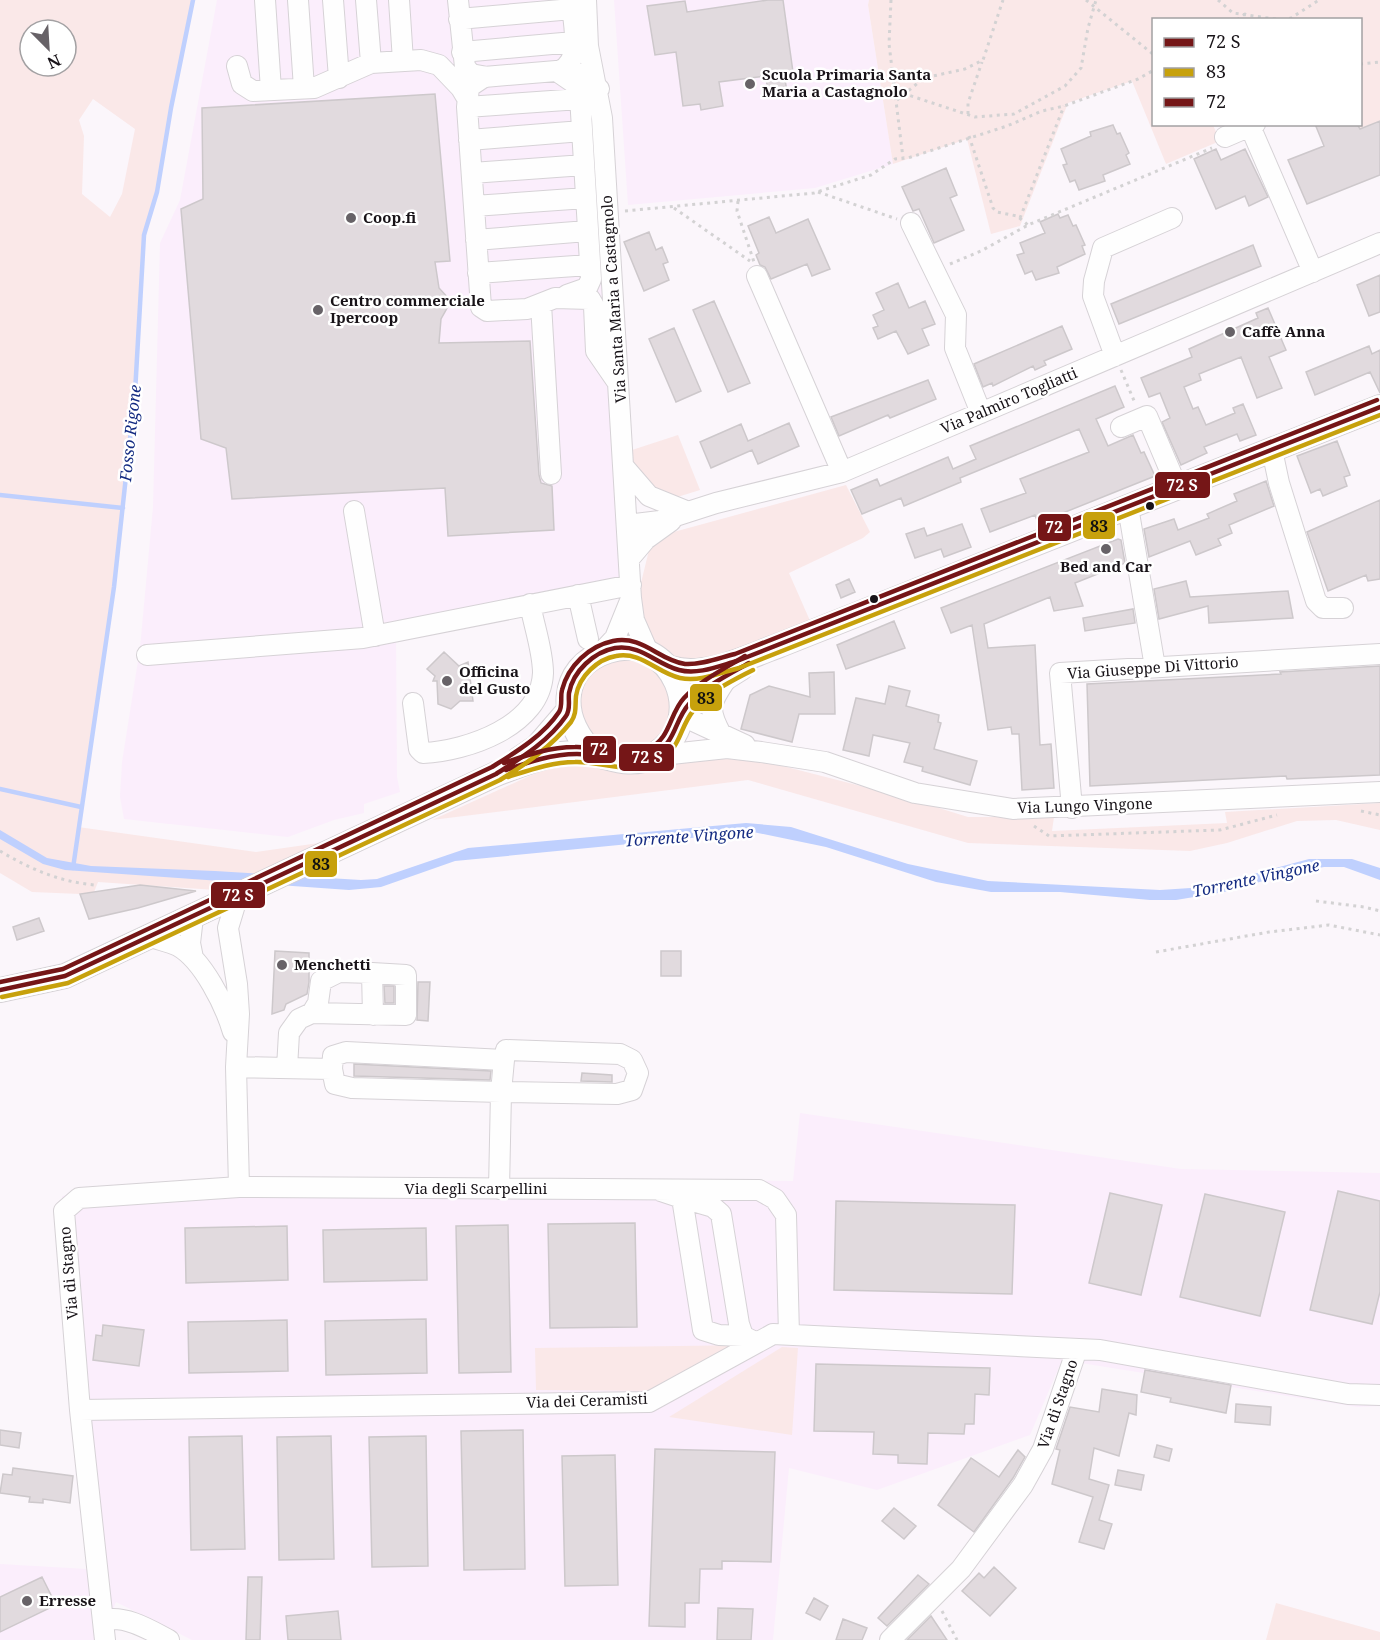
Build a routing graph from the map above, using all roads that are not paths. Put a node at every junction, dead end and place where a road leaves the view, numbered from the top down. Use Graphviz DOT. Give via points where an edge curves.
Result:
graph roads {
  1 [pos="265,0"];
  2 [pos="298,0"];
  3 [pos="333,0"];
  4 [pos="366,0"];
  5 [pos="399,0"];
  6 [pos="599,0"];
  7 [pos="576,3"];
  8 [pos="459,9"];
  9 [pos="574,42"];
  10 [pos="462,54"];
  11 [pos="403,61"];
  12 [pos="371,63"];
  13 [pos="237,66"];
  14 [pos="554,71"];
  15 [pos="448,74"];
  16 [pos="487,77"];
  17 [pos="339,78"];
  18 [pos="304,88"];
  19 [pos="271,90"];
  20 [pos="599,92"];
  21 [pos="580,99"];
  22 [pos="467,102"];
  23 [pos="1251,126"];
  24 [pos="1253,126"];
  25 [pos="582,131"];
  26 [pos="1225,137"];
  27 [pos="469,140"];
  28 [pos="584,165"];
  29 [pos="472,173"];
  30 [pos="586,198"];
  31 [pos="474,206"];
  32 [pos="1172,218"];
  33 [pos="911,223"];
  34 [pos="588,231"];
  35 [pos="476,240"];
  36 [pos="1380,243"];
  37 [pos="589,265"];
  38 [pos="1313,272"];
  39 [pos="478,273"];
  40 [pos="757,276"];
  41 [pos="548,301"];
  42 [pos="1115,356"];
  43 [pos="619,386"];
  44 [pos="1380,407"];
  45 [pos="981,413"];
  46 [pos="1121,427"];
  47 [pos="1272,450"];
  48 [pos="624,467"];
  49 [pos="842,472"];
  50 [pos="551,474"];
  51 [pos="1178,487"];
  52 [pos="1128,507"];
  53 [pos="354,511"];
  54 [pos="686,511"];
  55 [pos="627,518"];
  56 [pos="629,559"];
  57 [pos="631,592"];
  58 [pos="578,595"];
  59 [pos="530,604"];
  60 [pos="1343,608"];
  61 [pos="375,636"];
  62 [pos="780,645"];
  63 [pos="594,646"];
  64 [pos="648,652"];
  65 [pos="1380,654"];
  66 [pos="147,655"];
  67 [pos="1155,667"];
  68 [pos="670,668"];
  69 [pos="730,674"];
  70 [pos="412,703"];
  71 [pos="568,711"];
  72 [pos="682,712"];
  73 [pos="721,734"];
  74 [pos="761,752"];
  75 [pos="596,755"];
  76 [pos="653,756"];
  77 [pos="496,774"];
  78 [pos="1380,792"];
  79 [pos="1072,808"];
  80 [pos="246,891"];
  81 [pos="193,916"];
  82 [pos="151,937"];
  83 [pos="193,958"];
  84 [pos="372,973"];
  85 [pos="0,990"];
  86 [pos="312,1013"];
  87 [pos="373,1015"];
  88 [pos="237,1044"];
  89 [pos="504,1060"];
  90 [pos="236,1068"];
  91 [pos="287,1068"];
  92 [pos="332,1069"];
  93 [pos="501,1092"];
  94 [pos="239,1187"];
  95 [pos="498,1189"];
  96 [pos="656,1189"];
  97 [pos="682,1198"];
  98 [pos="789,1335"];
  99 [pos="750,1339"];
  100 [pos="1077,1348"];
  101 [pos="1380,1395"];
  102 [pos="80,1410"];
  103 [pos="104,1630"];
  104 [pos="169,1640"];
  105 [pos="890,1640"];
  1 -- 19 [label="street"];
  2 -- 18 [label="street"];
  3 -- 17 [label="street"];
  4 -- 12 [label="street"];
  5 -- 11 [label="street"];
  6 -- 20 [label="street"];
  7 -- 8 [label="street"];
  7 -- 9 [label="street"];
  7 -- 20 [label="street, Via Santa Maria a Castagnolo"];
  8 -- 10 [label="street"];
  9 -- 10 [label="street"];
  9 -- 14 [label="street" via="572,61"];
  10 -- 15 [label="street" via="457,69"];
  10 -- 16 [label="street" via="468,71"];
  11 -- 12 [label="street"];
  11 -- 15 [label="street" via="429,61"];
  12 -- 17 [label="street"];
  13 -- 19 [label="street" via="242,84 249,91"];
  14 -- 16 [label="street"];
  14 -- 20 [label="street" via="582,75"];
  14 -- 21 [label="street" via="568,78 578,89"];
  15 -- 22 [label="street"];
  16 -- 22 [label="street" via="471,84"];
  17 -- 18 [label="street"];
  18 -- 19 [label="street"];
  20 -- 43 [label="street, Via Santa Maria a Castagnolo"];
  21 -- 22 [label="street"];
  21 -- 25 [label="street"];
  22 -- 27 [label="street"];
  23 -- 26 [label="street"];
  24 -- 38 [label="street"];
  25 -- 27 [label="street"];
  25 -- 28 [label="street"];
  27 -- 29 [label="street"];
  28 -- 29 [label="street"];
  28 -- 30 [label="street"];
  29 -- 31 [label="street"];
  30 -- 31 [label="street"];
  30 -- 34 [label="street"];
  31 -- 35 [label="street"];
  32 -- 42 [label="street" via="1103,248 1093,296"];
  33 -- 45 [label="street" via="956,315 955,348"];
  34 -- 35 [label="street"];
  34 -- 37 [label="street"];
  35 -- 39 [label="street"];
  36 -- 38 [label="street, Via Palmiro Togliatti"];
  37 -- 39 [label="street"];
  37 -- 41 [label="street" via="591,282 587,288"];
  38 -- 42 [label="street, Via Palmiro Togliatti"];
  39 -- 41 [label="street" via="480,304 487,311 527,309"];
  40 -- 49 [label="street"];
  41 -- 43 [label="street" via="586,298 593,302 596,351"];
  41 -- 50 [label="street"];
  42 -- 45 [label="street, Via Palmiro Togliatti"];
  43 -- 48 [label="street, Via Santa Maria a Castagnolo"];
  44 -- 47 [label="main road"];
  45 -- 49 [label="street, Via Palmiro Togliatti"];
  46 -- 51 [label="street" via="1147,416"];
  47 -- 51 [label="main road"];
  47 -- 60 [label="street" via="1316,601 1323,608"];
  48 -- 54 [label="street" via="649,496"];
  48 -- 55 [label="street, Via Santa Maria a Castagnolo"];
  49 -- 54 [label="street, Via Palmiro Togliatti"];
  51 -- 52 [label="main road"];
  52 -- 62 [label="main road"];
  52 -- 67 [label="street"];
  53 -- 61 [label="street"];
  54 -- 55 [label="street, Via Palmiro Togliatti" via="660,521"];
  54 -- 56 [label="street" via="653,532"];
  55 -- 56 [label="street, Via Santa Maria a Castagnolo"];
  56 -- 57 [label="street, Via Santa Maria a Castagnolo"];
  57 -- 58 [label="street"];
  57 -- 63 [label="street, Via Santa Maria a Castagnolo" via="623,622"];
  57 -- 64 [label="street, Via Santa Maria a Castagnolo" via="634,620"];
  58 -- 59 [label="street"];
  58 -- 63 [label="street"];
  59 -- 61 [label="street"];
  59 -- 70 [label="street" via="543,671 536,699 524,714 475,741 423,753 419,749"];
  61 -- 66 [label="street"];
  62 -- 68 [label="main road" via="710,668"];
  62 -- 69 [label="main road"];
  63 -- 64 [label="main road"];
  63 -- 71 [label="main road" via="575,677"];
  64 -- 68 [label="main road"];
  65 -- 67 [label="street, Via Giuseppe Di Vittorio"];
  67 -- 79 [label="street, Via Giuseppe Di Vittorio" via="1060,673"];
  68 -- 72 [label="main road" via="679,684"];
  69 -- 72 [label="main road"];
  69 -- 73 [label="street" via="713,699 711,709"];
  71 -- 75 [label="main road" via="578,736"];
  71 -- 77 [label="main road" via="537,747"];
  72 -- 73 [label="street, Via Lungo Vingone"];
  72 -- 76 [label="main road" via="672,737"];
  73 -- 74 [label="street, Via Lungo Vingone"];
  74 -- 76 [label="street, Via Lungo Vingone" via="727,748"];
  74 -- 79 [label="street, Via Lungo Vingone" via="825,762 915,793 1013,809"];
  75 -- 76 [label="main road" via="614,762 634,762"];
  75 -- 77 [label="main road" via="561,754"];
  77 -- 80 [label="main road"];
  78 -- 79 [label="street, Via Lungo Vingone"];
  80 -- 81 [label="main road"];
  80 -- 88 [label="street" via="228,928 237,984"];
  81 -- 82 [label="main road"];
  81 -- 83 [label="street"];
  82 -- 83 [label="street" via="178,946"];
  82 -- 85 [label="main road" via="65,976"];
  83 -- 88 [label="street" via="227,1013"];
  84 -- 86 [label="street" via="339,972 321,981 318,1003"];
  84 -- 87 [label="street"];
  84 -- 87 [label="street" via="406,975 406,1015"];
  86 -- 87 [label="street"];
  86 -- 91 [label="street" via="299,1019 289,1033"];
  88 -- 90 [label="street"];
  89 -- 92 [label="street" via="346,1052 333,1056"];
  89 -- 93 [label="street"];
  89 -- 93 [label="street" via="506,1050 620,1053 632,1060 638,1073 632,1090 617,1094"];
  90 -- 91 [label="street"];
  90 -- 94 [label="street"];
  91 -- 92 [label="street"];
  92 -- 93 [label="street" via="335,1084 352,1089"];
  93 -- 95 [label="street"];
  94 -- 95 [label="street, Via degli Scarpellini"];
  94 -- 102 [label="street, Via di Stagno" via="79,1198 64,1211"];
  95 -- 96 [label="street, Via degli Scarpellini"];
  96 -- 97 [label="street"];
  96 -- 98 [label="street, Via degli Scarpellini" via="759,1190 775,1199 786,1215"];
  97 -- 99 [label="street" via="713,1207 721,1214 739,1324"];
  97 -- 99 [label="street" via="703,1330"];
  98 -- 99 [label="street, Via dei Ceramisti"];
  98 -- 100 [label="street, Via dei Ceramisti"];
  99 -- 102 [label="street, Via dei Ceramisti" via="649,1402"];
  100 -- 101 [label="street, Via di Stagno" via="1348,1394"];
  100 -- 105 [label="street, Via di Stagno" via="1043,1449 1023,1485 961,1569"];
  102 -- 103 [label="street, Via di Stagno"];
  103 -- 104 [label="street, Via di Stagno" via="112,1618 141,1625"];
}
